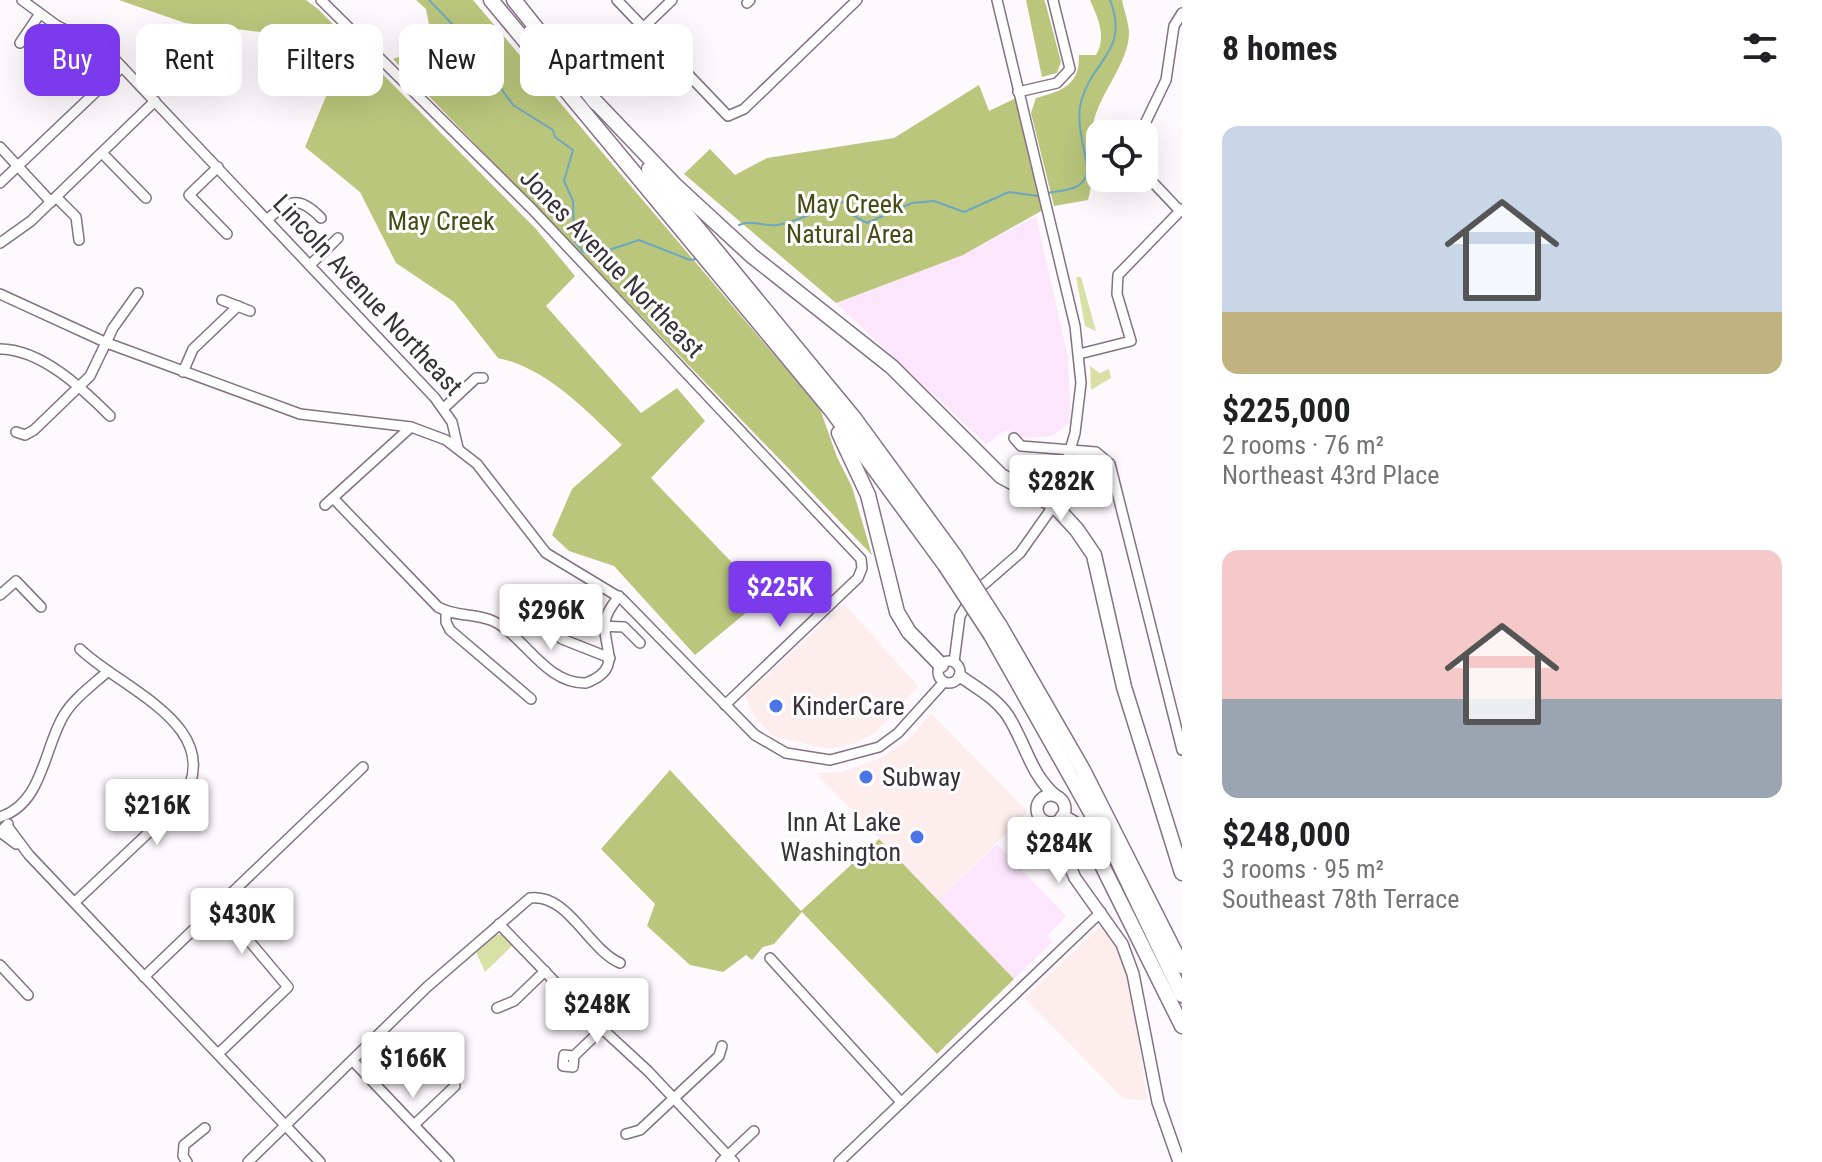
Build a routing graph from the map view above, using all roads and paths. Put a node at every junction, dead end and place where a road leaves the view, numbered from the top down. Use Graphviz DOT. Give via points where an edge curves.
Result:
graph roads {
  1 [pos="22,0"];
  2 [pos="321,0"];
  3 [pos="491,0"];
  4 [pos="514,0"];
  5 [pos="617,0"];
  6 [pos="672,0"];
  7 [pos="857,0"];
  8 [pos="997,0"];
  9 [pos="1053,0"];
  10 [pos="1182,13"];
  11 [pos="39,15"];
  12 [pos="639,24"];
  13 [pos="647,24"];
  14 [pos="20,43"];
  15 [pos="122,67"];
  16 [pos="693,82"];
  17 [pos="1018,92"];
  18 [pos="592,98"];
  19 [pos="155,101"];
  20 [pos="1147,120"];
  21 [pos="0,147"];
  22 [pos="102,153"];
  23 [pos="19,166"];
  24 [pos="218,167"];
  25 [pos="0,183"];
  26 [pos="1158,187"];
  27 [pos="146,198"];
  28 [pos="53,200"];
  29 [pos="1181,210"];
  30 [pos="321,218"];
  31 [pos="268,219"];
  32 [pos="684,223"];
  33 [pos="227,234"];
  34 [pos="338,238"];
  35 [pos="79,240"];
  36 [pos="0,243"];
  37 [pos="311,264"];
  38 [pos="736,285"];
  39 [pos="138,293"];
  40 [pos="0,294"];
  41 [pos="222,300"];
  42 [pos="238,306"];
  43 [pos="250,311"];
  44 [pos="767,331"];
  45 [pos="107,343"];
  46 [pos="0,349"];
  47 [pos="1079,354"];
  48 [pos="183,372"];
  49 [pos="483,378"];
  50 [pos="81,386"];
  51 [pos="444,408"];
  52 [pos="110,416"];
  53 [pos="411,427"];
  54 [pos="16,432"];
  55 [pos="1014,438"];
  56 [pos="458,448"];
  57 [pos="1070,448"];
  58 [pos="1054,505"];
  59 [pos="950,561"];
  60 [pos="551,591"];
  61 [pos="0,595"];
  62 [pos="619,596"];
  63 [pos="524,600"];
  64 [pos="41,607"];
  65 [pos="446,612"];
  66 [pos="606,626"];
  67 [pos="996,631"];
  68 [pos="640,643"];
  69 [pos="80,649"];
  70 [pos="610,658"];
  71 [pos="947,663"];
  72 [pos="108,671"];
  73 [pos="960,676"];
  74 [pos="944,682"];
  75 [pos="531,699"];
  76 [pos="725,705"];
  77 [pos="1182,750"];
  78 [pos="363,767"];
  79 [pos="1039,782"];
  80 [pos="1056,796"];
  81 [pos="1041,800"];
  82 [pos="20,804"];
  83 [pos="0,817"];
  84 [pos="1058,820"];
  85 [pos="5,828"];
  86 [pos="1084,832"];
  87 [pos="1065,856"];
  88 [pos="1182,873"];
  89 [pos="75,902"];
  90 [pos="218,904"];
  91 [pos="1101,912"];
  92 [pos="499,924"];
  93 [pos="770,958"];
  94 [pos="620,963"];
  95 [pos="0,965"];
  96 [pos="1182,966"];
  97 [pos="545,971"];
  98 [pos="144,977"];
  99 [pos="28,995"];
  100 [pos="1182,995"];
  101 [pos="497,1008"];
  102 [pos="1182,1026"];
  103 [pos="602,1029"];
  104 [pos="722,1046"];
  105 [pos="218,1054"];
  106 [pos="574,1056"];
  107 [pos="353,1061"];
  108 [pos="455,1086"];
  109 [pos="672,1099"];
  110 [pos="901,1102"];
  111 [pos="414,1125"];
  112 [pos="286,1126"];
  113 [pos="205,1128"];
  114 [pos="754,1131"];
  115 [pos="626,1134"];
  116 [pos="728,1160"];
  117 [pos="187,1162"];
  118 [pos="248,1162"];
  119 [pos="320,1162"];
  120 [pos="449,1162"];
  121 [pos="839,1162"];
  122 [pos="1179,1162"];
  1 -- 11 [label="street, Lincoln Avenue Northeast"];
  2 -- 76 [label="street, Jones Avenue Northeast" via="532,209 855,550 862,564 858,578"];
  3 -- 32 [label="highway"];
  4 -- 18 [label="highway"];
  5 -- 12 [label="street"];
  6 -- 13 [label="street"];
  7 -- 16 [label="street" via="766,90 732,116 722,113"];
  8 -- 17 [label="street"];
  9 -- 17 [label="street" via="1070,69 1057,83"];
  10 -- 20 [label="street" via="1174,26 1166,80"];
  11 -- 14 [label="street"];
  11 -- 15 [label="street, Lincoln Avenue Northeast" via="98,45"];
  15 -- 19 [label="street, Lincoln Avenue Northeast"];
  15 -- 23 [label="street"];
  17 -- 47 [label="street"];
  18 -- 32 [label="highway"];
  18 -- 58 [label="highway" via="703,213 892,367 1001,476"];
  19 -- 22 [label="street"];
  19 -- 24 [label="street, Lincoln Avenue Northeast"];
  21 -- 23 [label="street"];
  22 -- 27 [label="street"];
  22 -- 28 [label="street"];
  23 -- 25 [label="street"];
  23 -- 28 [label="street"];
  24 -- 31 [label="street, Lincoln Avenue Northeast"];
  24 -- 33 [label="street" via="189,195"];
  26 -- 29 [label="street"];
  28 -- 35 [label="street" via="76,217"];
  28 -- 36 [label="street"];
  29 -- 47 [label="street" via="1118,275 1117,294 1131,341"];
  30 -- 31 [label="street" via="295,200"];
  31 -- 37 [label="street, Lincoln Avenue Northeast"];
  32 -- 38 [label="highway"];
  34 -- 37 [label="street"];
  37 -- 51 [label="street, Lincoln Avenue Northeast"];
  38 -- 44 [label="highway"];
  38 -- 59 [label="highway" via="854,418"];
  39 -- 45 [label="street"];
  40 -- 45 [label="street"];
  41 -- 42 [label="street"];
  42 -- 43 [label="street"];
  42 -- 48 [label="street" via="193,349"];
  44 -- 59 [label="highway"];
  44 -- 71 [label="highway" via="847,445 873,510 897,612 909,632"];
  45 -- 48 [label="street"];
  45 -- 50 [label="street"];
  46 -- 50 [label="street" via="42,363"];
  47 -- 57 [label="street" via="1079,413"];
  48 -- 53 [label="street" via="309,417"];
  49 -- 51 [label="street" via="476,378"];
  50 -- 52 [label="street"];
  50 -- 54 [label="street" via="34,430"];
  51 -- 56 [label="street, Lincoln Avenue Northeast" via="457,432"];
  53 -- 56 [label="street"];
  53 -- 65 [label="street" via="329,502"];
  55 -- 57 [label="street" via="1021,446"];
  56 -- 62 [label="street, Lincoln Avenue Northeast" via="477,464 546,553"];
  57 -- 58 [label="street"];
  57 -- 77 [label="street" via="1096,452 1110,464"];
  58 -- 71 [label="street" via="1020,553 986,580 960,616"];
  58 -- 88 [label="highway" via="1094,555 1124,687"];
  59 -- 67 [label="highway, bridge"];
  60 -- 66 [label="street" via="580,620"];
  61 -- 64 [label="street" via="16,581"];
  62 -- 66 [label="street"];
  62 -- 76 [label="street, Lincoln Avenue Northeast"];
  63 -- 70 [label="street" via="562,639"];
  65 -- 70 [label="street" via="492,621 540,663 581,683 599,677"];
  65 -- 75 [label="street" via="450,630"];
  66 -- 68 [label="street" via="624,627"];
  66 -- 70 [label="street"];
  67 -- 96 [label="highway" via="1083,770"];
  67 -- 100 [label="highway" via="1116,857"];
  69 -- 72 [label="street"];
  71 -- 73 [label="street" via="959,666"];
  71 -- 74 [label="street" via="939,676"];
  72 -- 82 [label="street" via="64,713 34,787"];
  72 -- 89 [label="street" via="146,696 182,732 193,766 181,802"];
  73 -- 74 [label="street"];
  73 -- 79 [label="main road" via="1002,708"];
  74 -- 76 [label="street, Lincoln Avenue Northeast" via="888,741 830,760 775,748"];
  78 -- 90 [label="street"];
  79 -- 80 [label="main road"];
  79 -- 81 [label="main road"];
  80 -- 81 [label="main road"];
  80 -- 84 [label="main road" via="1065,805"];
  81 -- 84 [label="main road" via="1040,817"];
  82 -- 83 [label="street"];
  82 -- 85 [label="street"];
  83 -- 85 [label="street"];
  84 -- 86 [label="highway"];
  84 -- 87 [label="main road"];
  85 -- 89 [label="street"];
  86 -- 87 [label="highway" via="1070,833"];
  86 -- 102 [label="highway"];
  87 -- 91 [label="main road"];
  89 -- 98 [label="street"];
  90 -- 98 [label="street"];
  90 -- 105 [label="street" via="288,987"];
  91 -- 110 [label="street"];
  91 -- 122 [label="main road" via="1131,968 1158,1102"];
  92 -- 94 [label="street" via="525,900 553,902"];
  92 -- 97 [label="street"];
  92 -- 107 [label="street"];
  93 -- 110 [label="street"];
  95 -- 99 [label="street"];
  97 -- 101 [label="street" via="514,1001"];
  97 -- 103 [label="street"];
  98 -- 105 [label="street"];
  103 -- 106 [label="street"];
  103 -- 109 [label="street"];
  104 -- 109 [label="street" via="719,1056"];
  105 -- 112 [label="street"];
  107 -- 111 [label="street"];
  107 -- 112 [label="street"];
  108 -- 111 [label="street"];
  109 -- 115 [label="street" via="640,1130"];
  109 -- 116 [label="street"];
  110 -- 121 [label="street"];
  111 -- 120 [label="street"];
  112 -- 118 [label="street"];
  112 -- 119 [label="street"];
  113 -- 117 [label="street" via="184,1145"];
  114 -- 116 [label="street"];
}
